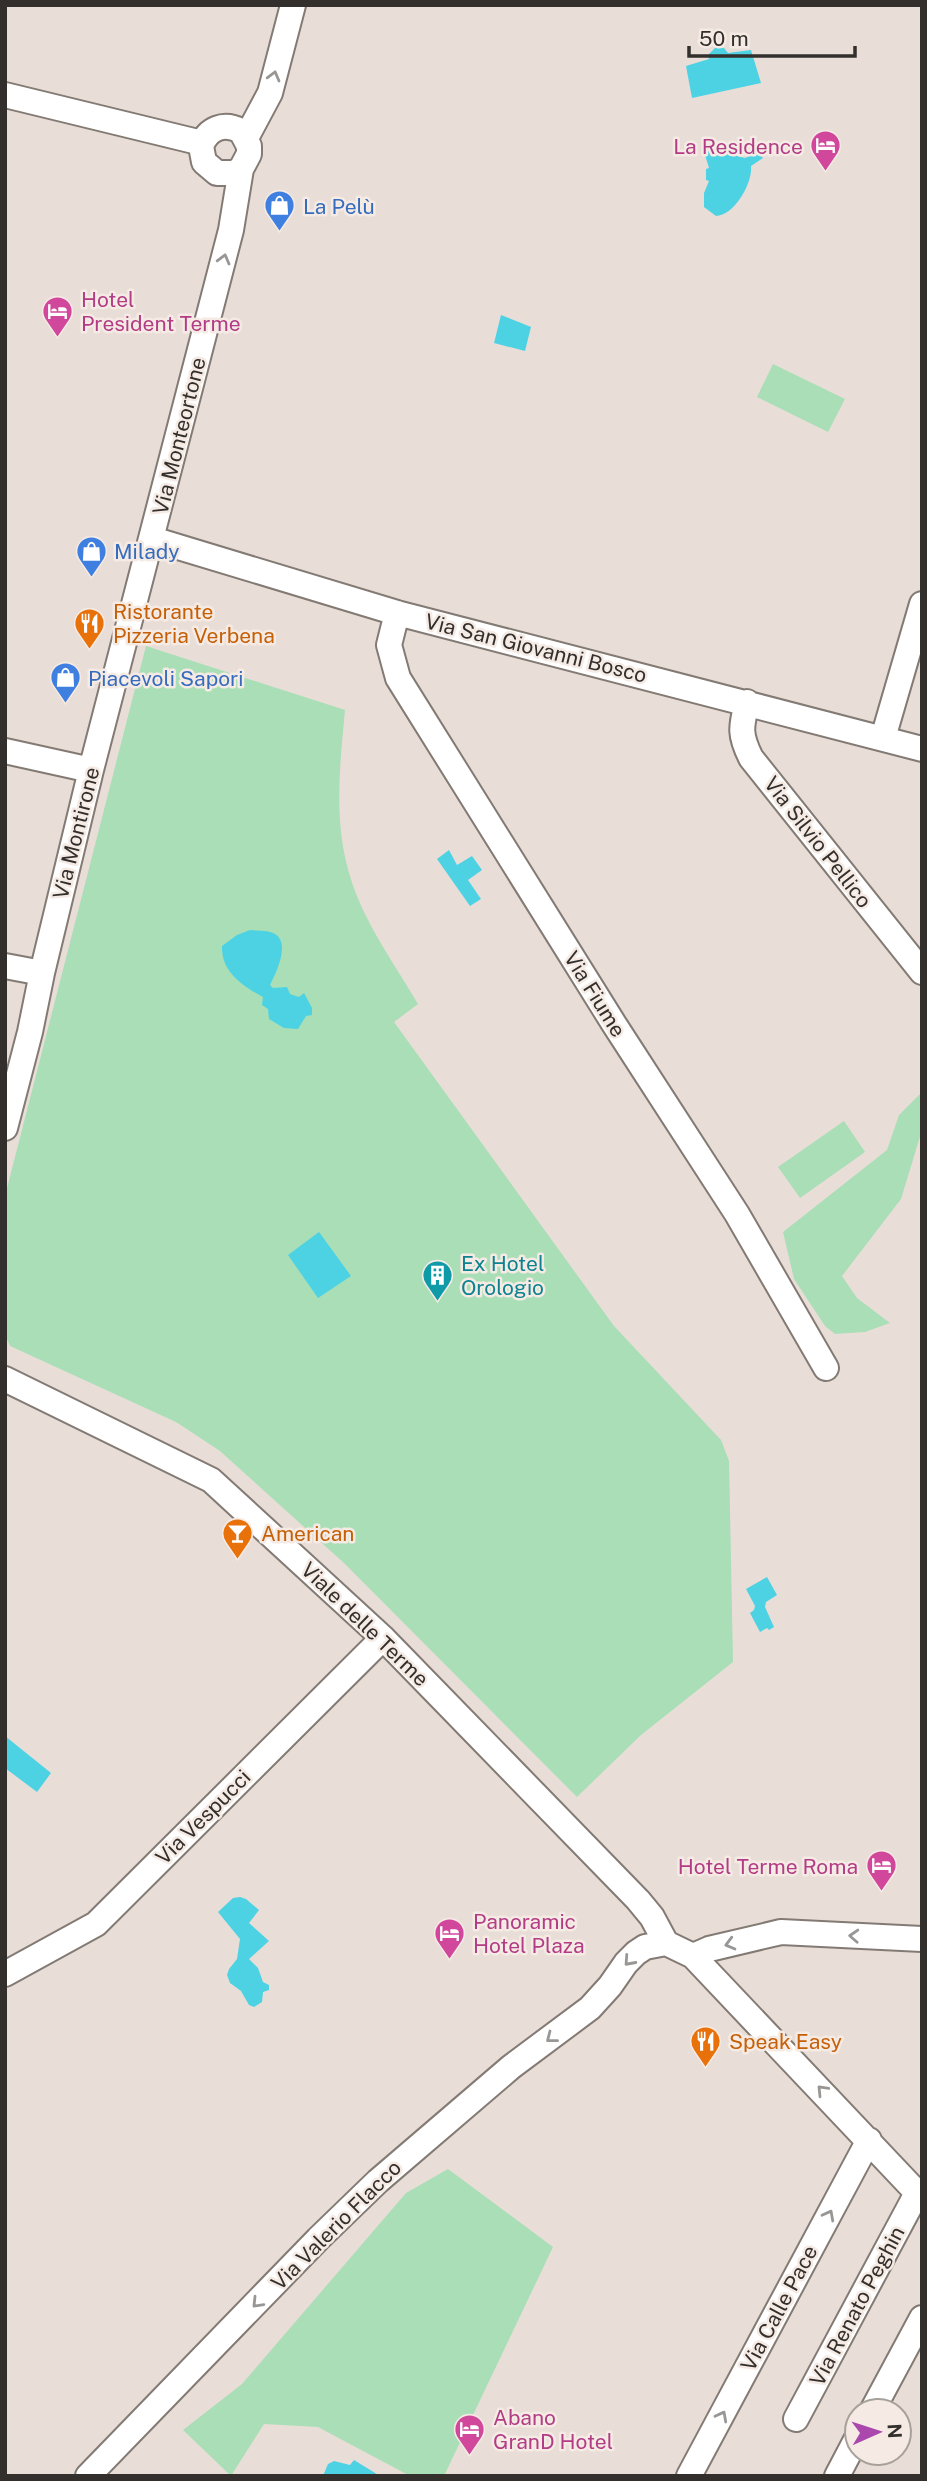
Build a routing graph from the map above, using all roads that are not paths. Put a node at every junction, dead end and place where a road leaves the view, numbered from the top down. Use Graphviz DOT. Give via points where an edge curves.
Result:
graph roads {
  1 [pos="293,5"];
  2 [pos="5,95"];
  3 [pos="246,138"];
  4 [pos="202,143"];
  5 [pos="241,169"];
  6 [pos="152,539"];
  7 [pos="922,604"];
  8 [pos="397,613"];
  9 [pos="747,702"];
  10 [pos="883,738"];
  11 [pos="922,749"];
  12 [pos="5,751"];
  13 [pos="91,770"];
  14 [pos="25,970"];
  15 [pos="922,972"];
  16 [pos="5,1069"];
  17 [pos="5,1128"];
  18 [pos="826,1368"];
  19 [pos="5,1379"];
  20 [pos="383,1637"];
  21 [pos="922,1939"];
  22 [pos="666,1943"];
  23 [pos="693,1956"];
  24 [pos="5,1973"];
  25 [pos="869,2140"];
  26 [pos="919,2195"];
  27 [pos="922,2318"];
  28 [pos="880,2397"];
  29 [pos="796,2419"];
  30 [pos="88,2476"];
  31 [pos="690,2476"];
  3 -- 1 [label="street, Via Monteortone, one-way" via="270,93"];
  2 -- 4 [label="street"];
  3 -- 4 [label="street" via="241,131 225,126 210,132"];
  3 -- 5 [label="street, Via Monteortone" via="249,154"];
  4 -- 5 [label="street" via="201,155 210,169 226,174"];
  6 -- 5 [label="street, Via Monteortone, one-way" via="231,230"];
  6 -- 8 [label="street, Via San Giovanni Bosco"];
  6 -- 13 [label="street, Via Montirone"];
  7 -- 10 [label="street"];
  8 -- 9 [label="street, Via San Giovanni Bosco"];
  8 -- 18 [label="street, Via Fiume" via="389,645 398,678 737,1214"];
  9 -- 10 [label="street, Via San Giovanni Bosco"];
  9 -- 15 [label="street, Via Silvio Pellico" via="741,729 751,758"];
  10 -- 11 [label="street, Via San Giovanni Bosco"];
  12 -- 13 [label="street"];
  13 -- 14 [label="street, Via Montirone"];
  14 -- 16 [label="street, Via Montirone"];
  14 -- 17 [label="street, Via Montirone" via="30,1032"];
  19 -- 20 [label="street, Viale delle Terme" via="211,1480"];
  20 -- 22 [label="street, Viale delle Terme" via="638,1899"];
  20 -- 24 [label="street, Via Vespucci" via="96,1924"];
  21 -- 23 [label="street, one-way" via="781,1932"];
  22 -- 23 [label="street"];
  22 -- 30 [label="street, Via Valerio Flacco, one-way" via="636,1953 590,2008 511,2067 378,2181"];
  25 -- 23 [label="street, one-way"];
  25 -- 26 [label="street"];
  31 -- 25 [label="street, Via Calle Pace, one-way"];
  26 -- 29 [label="street, Via Renato Peghin"];
  27 -- 28 [label="street"];
}
